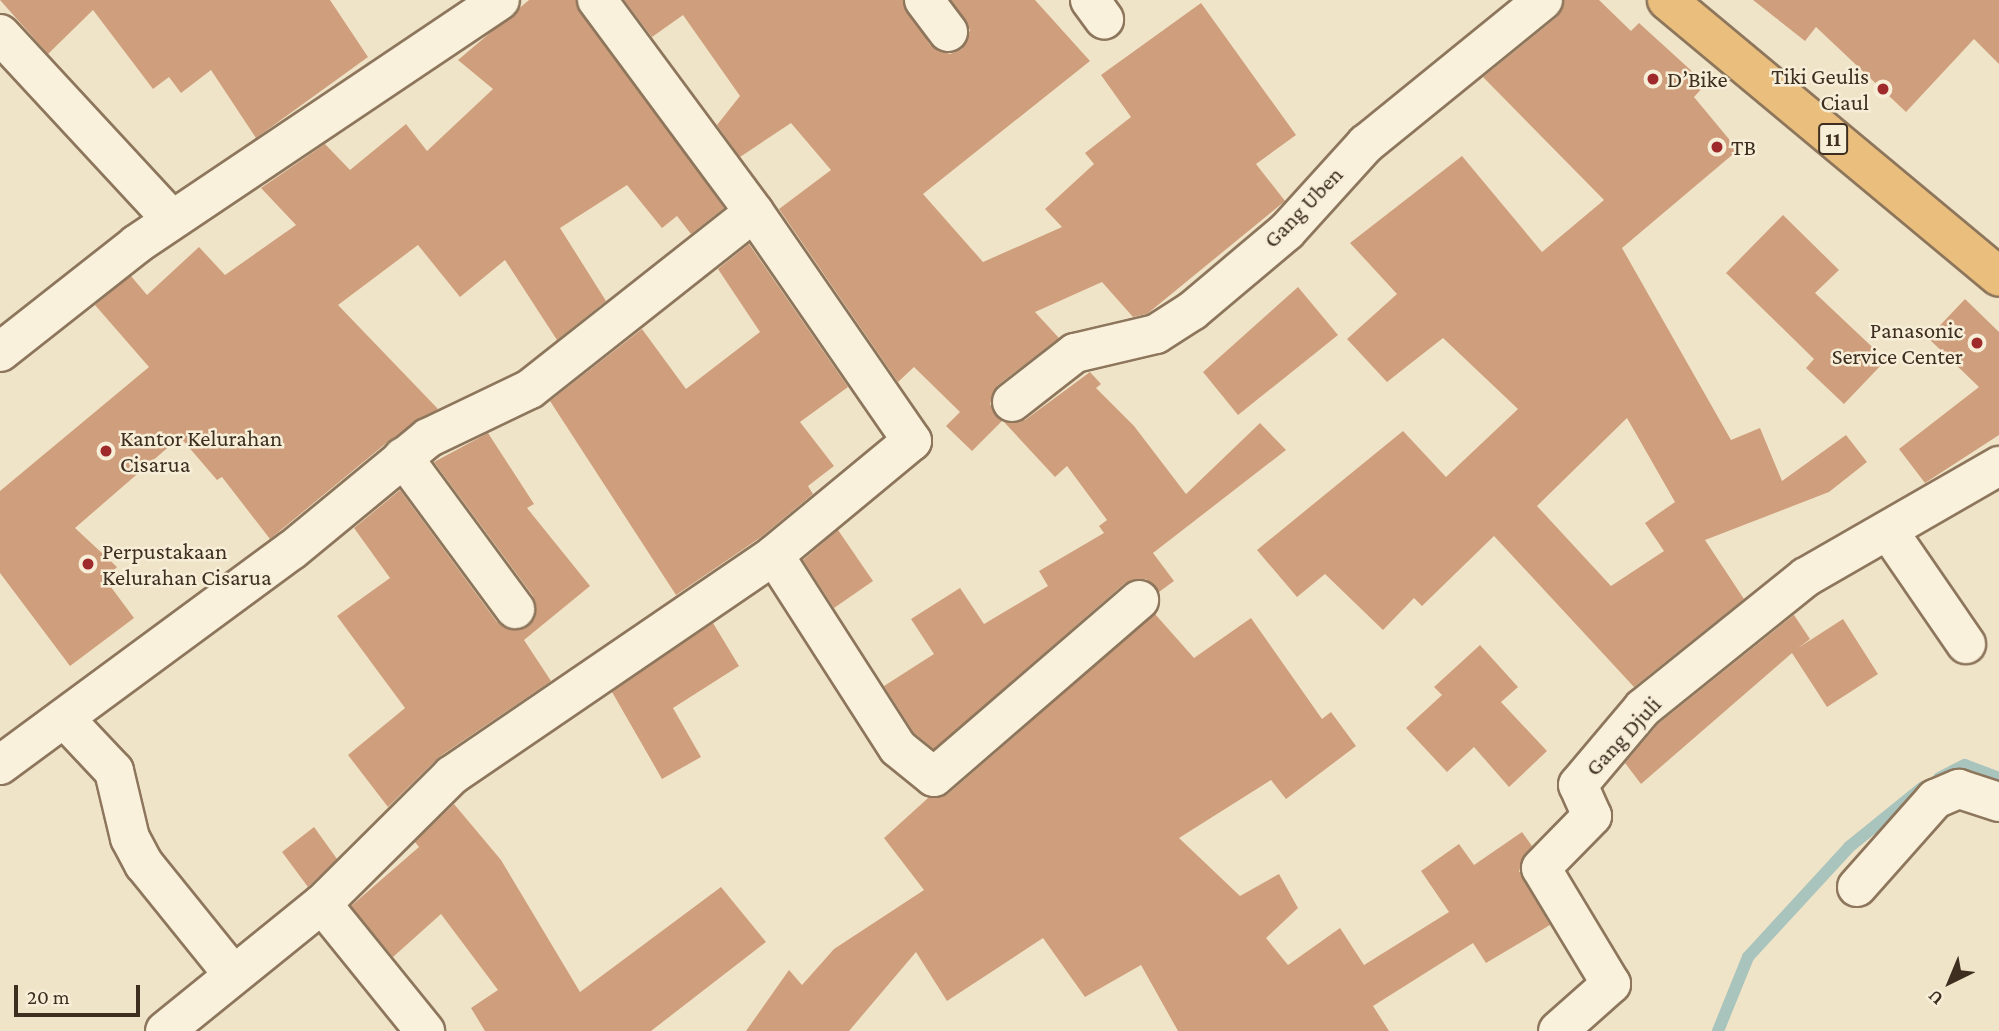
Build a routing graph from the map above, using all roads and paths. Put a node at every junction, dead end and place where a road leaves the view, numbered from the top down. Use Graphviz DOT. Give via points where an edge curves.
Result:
graph roads {
  1 [pos="500,0"];
  2 [pos="597,0"];
  3 [pos="924,0"];
  4 [pos="1543,0"];
  5 [pos="1667,0"];
  6 [pos="948,32"];
  7 [pos="0,33"];
  8 [pos="754,212"];
  9 [pos="172,220"];
  10 [pos="1999,277"];
  11 [pos="0,352"];
  12 [pos="1012,402"];
  13 [pos="403,457"];
  14 [pos="1999,466"];
  15 [pos="1889,532"];
  16 [pos="774,555"];
  17 [pos="1139,600"];
  18 [pos="515,609"];
  19 [pos="1966,644"];
  20 [pos="64,718"];
  21 [pos="0,765"];
  22 [pos="1999,802"];
  23 [pos="1857,887"];
  24 [pos="322,904"];
  25 [pos="232,973"];
  26 [pos="165,1031"];
  27 [pos="425,1031"];
  28 [pos="1558,1031"];
  1 -- 9 [label="street"];
  2 -- 8 [label="street"];
  3 -- 6 [label="street"];
  4 -- 12 [label="street, Gang Uben" via="1366,144 1287,231 1192,311 1156,334 1075,352"];
  5 -- 10 [label="highway, 11"];
  7 -- 9 [label="street"];
  8 -- 13 [label="street" via="530,389 460,420"];
  8 -- 16 [label="street" via="912,441"];
  9 -- 11 [label="street"];
  13 -- 18 [label="street"];
  13 -- 20 [label="street" via="292,550"];
  14 -- 15 [label="street, Gang Djuli"];
  15 -- 19 [label="street"];
  15 -- 28 [label="street, Gang Djuli" via="1805,578 1643,708 1578,785 1592,816 1541,869 1611,984"];
  16 -- 17 [label="street" via="898,748 934,777"];
  16 -- 24 [label="street" via="452,775"];
  20 -- 21 [label="street"];
  20 -- 25 [label="street" via="114,771 131,838 144,864"];
  22 -- 23 [label="street" via="1959,789 1935,799"];
  24 -- 25 [label="street"];
  24 -- 27 [label="street"];
  25 -- 26 [label="street"];
}
